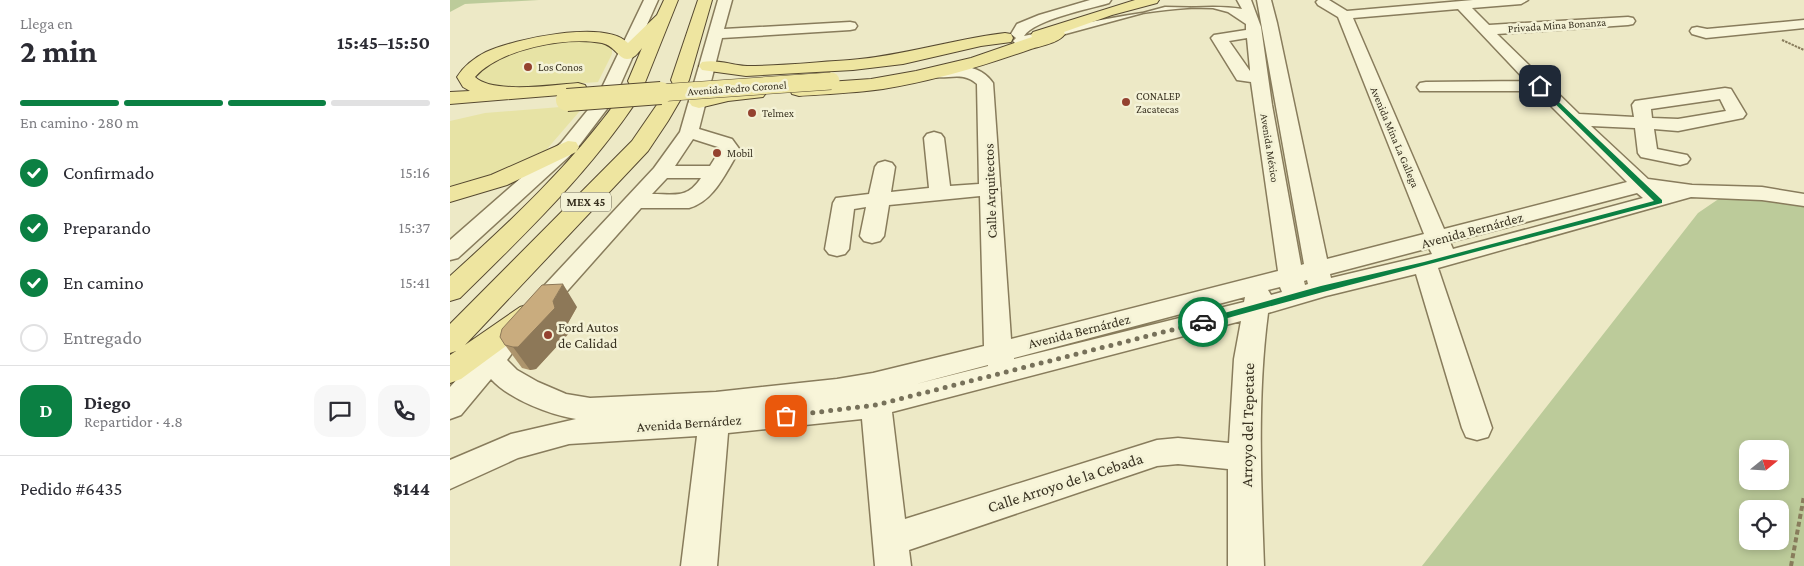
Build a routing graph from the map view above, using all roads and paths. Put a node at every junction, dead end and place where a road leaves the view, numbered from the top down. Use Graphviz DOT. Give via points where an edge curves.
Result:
graph roads {
  1 [pos="651,0"];
  2 [pos="671,0"];
  3 [pos="706,0"];
  4 [pos="725,0"];
  5 [pos="1059,0"];
  6 [pos="1104,0"];
  7 [pos="1127,0"];
  8 [pos="1183,0"];
  9 [pos="1244,0"];
  10 [pos="1264,0"];
  11 [pos="1521,0"];
  12 [pos="1323,2"];
  13 [pos="1155,3"];
  14 [pos="1461,5"];
  15 [pos="1344,15"];
  16 [pos="663,18"];
  17 [pos="1628,20"];
  18 [pos="1804,24"];
  19 [pos="850,26"];
  20 [pos="1252,28"];
  21 [pos="1486,30"];
  22 [pos="718,31"];
  23 [pos="1697,31"];
  24 [pos="1058,34"];
  25 [pos="1016,35"];
  26 [pos="628,54"];
  27 [pos="708,66"];
  28 [pos="740,71"];
  29 [pos="935,73"];
  30 [pos="1258,77"];
  31 [pos="1540,86"];
  32 [pos="1426,87"];
  33 [pos="537,92"];
  34 [pos="573,95"];
  35 [pos="728,95"];
  36 [pos="450,98"];
  37 [pos="699,102"];
  38 [pos="518,104"];
  39 [pos="450,108"];
  40 [pos="450,116"];
  41 [pos="1574,120"];
  42 [pos="689,132"];
  43 [pos="934,138"];
  44 [pos="568,147"];
  45 [pos="1680,159"];
  46 [pos="885,167"];
  47 [pos="661,172"];
  48 [pos="716,172"];
  49 [pos="989,188"];
  50 [pos="940,194"];
  51 [pos="1651,194"];
  52 [pos="450,195"];
  53 [pos="878,200"];
  54 [pos="1804,200"];
  55 [pos="634,202"];
  56 [pos="872,236"];
  57 [pos="837,249"];
  58 [pos="450,253"];
  59 [pos="1436,254"];
  60 [pos="1319,279"];
  61 [pos="1293,286"];
  62 [pos="450,292"];
  63 [pos="1258,296"];
  64 [pos="535,310"];
  65 [pos="450,342"];
  66 [pos="491,361"];
  67 [pos="1001,362"];
  68 [pos="450,371"];
  69 [pos="875,394"];
  70 [pos="450,407"];
  71 [pos="714,413"];
  72 [pos="1477,428"];
  73 [pos="1244,458"];
  74 [pos="450,475"];
  75 [pos="1804,496"];
  76 [pos="892,553"];
  77 [pos="699,566"];
  78 [pos="1246,566"];
  79 [pos="1791,566"];
  1 -- 26 [label="street"];
  2 -- 16 [label="main road, MEX 45"];
  3 -- 22 [label="main road"];
  3 -- 65 [label="main road, MEX 45" via="676,89 640,146"];
  4 -- 22 [label="street"];
  5 -- 25 [label="street" via="1058,5 1031,19"];
  6 -- 25 [label="street, Avenida Pedro Coronel" via="1061,13"];
  7 -- 25 [label="main road, Avenida Pedro Coronel"];
  8 -- 13 [label="street, Avenida Pedro Coronel"];
  9 -- 20 [label="street, Avenida México"];
  10 -- 60 [label="street, Avenida México"];
  11 -- 14 [label="street"];
  12 -- 15 [label="street"];
  13 -- 20 [label="street" via="1220,3 1238,9"];
  13 -- 24 [label="street, Avenida Pedro Coronel"];
  13 -- 25 [label="main road, Avenida Pedro Coronel"];
  14 -- 15 [label="street"];
  14 -- 21 [label="street"];
  15 -- 59 [label="street, Avenida Mina La Gallega"];
  16 -- 26 [label="main road"];
  16 -- 62 [label="main road, MEX 45" via="632,90 593,148"];
  17 -- 21 [label="street, Privada Mina Bonanza"];
  18 -- 23 [label="street" via="1706,34"];
  19 -- 22 [label="street"];
  20 -- 30 [label="street, Avenida México"];
  20 -- 30 [label="street" via="1219,38 1243,76"];
  21 -- 31 [label="street"];
  22 -- 27 [label="street"];
  24 -- 25 [label="street, Avenida Pedro Coronel"];
  24 -- 29 [label="main road"];
  25 -- 28 [label="main road" via="879,62"];
  25 -- 34 [label="main road, Avenida Pedro Coronel, bridge" via="925,68 883,75"];
  26 -- 33 [label="main road" via="619,43 604,39 549,40 492,56 474,67 466,77 481,89"];
  26 -- 44 [label="street" via="604,101"];
  27 -- 28 [label="main road"];
  27 -- 37 [label="street"];
  28 -- 35 [label="main road" via="728,80 724,88"];
  29 -- 35 [label="main road" via="869,85"];
  29 -- 49 [label="street, Calle Arquitectos" via="970,72 985,83"];
  30 -- 61 [label="street, Avenida México"];
  31 -- 32 [label="street"];
  31 -- 41 [label="street"];
  33 -- 34 [label="main road, Avenida Pedro Coronel"];
  33 -- 36 [label="main road, Avenida Pedro Coronel"];
  34 -- 38 [label="main road, Avenida Pedro Coronel"];
  35 -- 37 [label="main road"];
  37 -- 42 [label="street"];
  38 -- 39 [label="main road, Avenida Pedro Coronel"];
  38 -- 40 [label="main road"];
  41 -- 45 [label="street" via="1642,123 1648,153"];
  41 -- 51 [label="street"];
  42 -- 47 [label="street"];
  42 -- 48 [label="street" via="725,143 730,150"];
  43 -- 50 [label="street"];
  44 -- 52 [label="main road" via="498,180"];
  44 -- 58 [label="street"];
  46 -- 53 [label="street"];
  47 -- 48 [label="street"];
  47 -- 55 [label="street"];
  48 -- 55 [label="street" via="702,193 689,201"];
  49 -- 50 [label="street"];
  49 -- 67 [label="street, Calle Arquitectos"];
  50 -- 53 [label="street"];
  51 -- 54 [label="street, Avenida Bernárdez" via="1749,191"];
  51 -- 59 [label="street, Avenida Bernárdez"];
  53 -- 56 [label="street"];
  53 -- 57 [label="street" via="844,203"];
  55 -- 64 [label="street"];
  59 -- 60 [label="street, Avenida Bernárdez"];
  59 -- 72 [label="street, Avenida Mina La Gallega"];
  60 -- 61 [label="street, Avenida Bernárdez"];
  61 -- 63 [label="street, Avenida Bernárdez"];
  63 -- 67 [label="street, Avenida Bernárdez"];
  63 -- 73 [label="street, Arroyo del Tepetate" via="1248,359"];
  64 -- 66 [label="street"];
  64 -- 68 [label="main road"];
  66 -- 70 [label="street"];
  66 -- 71 [label="street, Avenida Bernárdez" via="508,378 561,404 590,410"];
  67 -- 69 [label="street, Avenida Bernárdez"];
  69 -- 71 [label="street, Avenida Bernárdez" via="841,410"];
  69 -- 76 [label="street"];
  71 -- 74 [label="street, Avenida Bernárdez" via="569,432 512,447"];
  71 -- 77 [label="street"];
  73 -- 76 [label="street, Calle Arroyo de la Cebada" via="1178,451 1157,453"];
  73 -- 78 [label="street, Arroyo del Tepetate"];
  75 -- 79 [label="path"];
}
